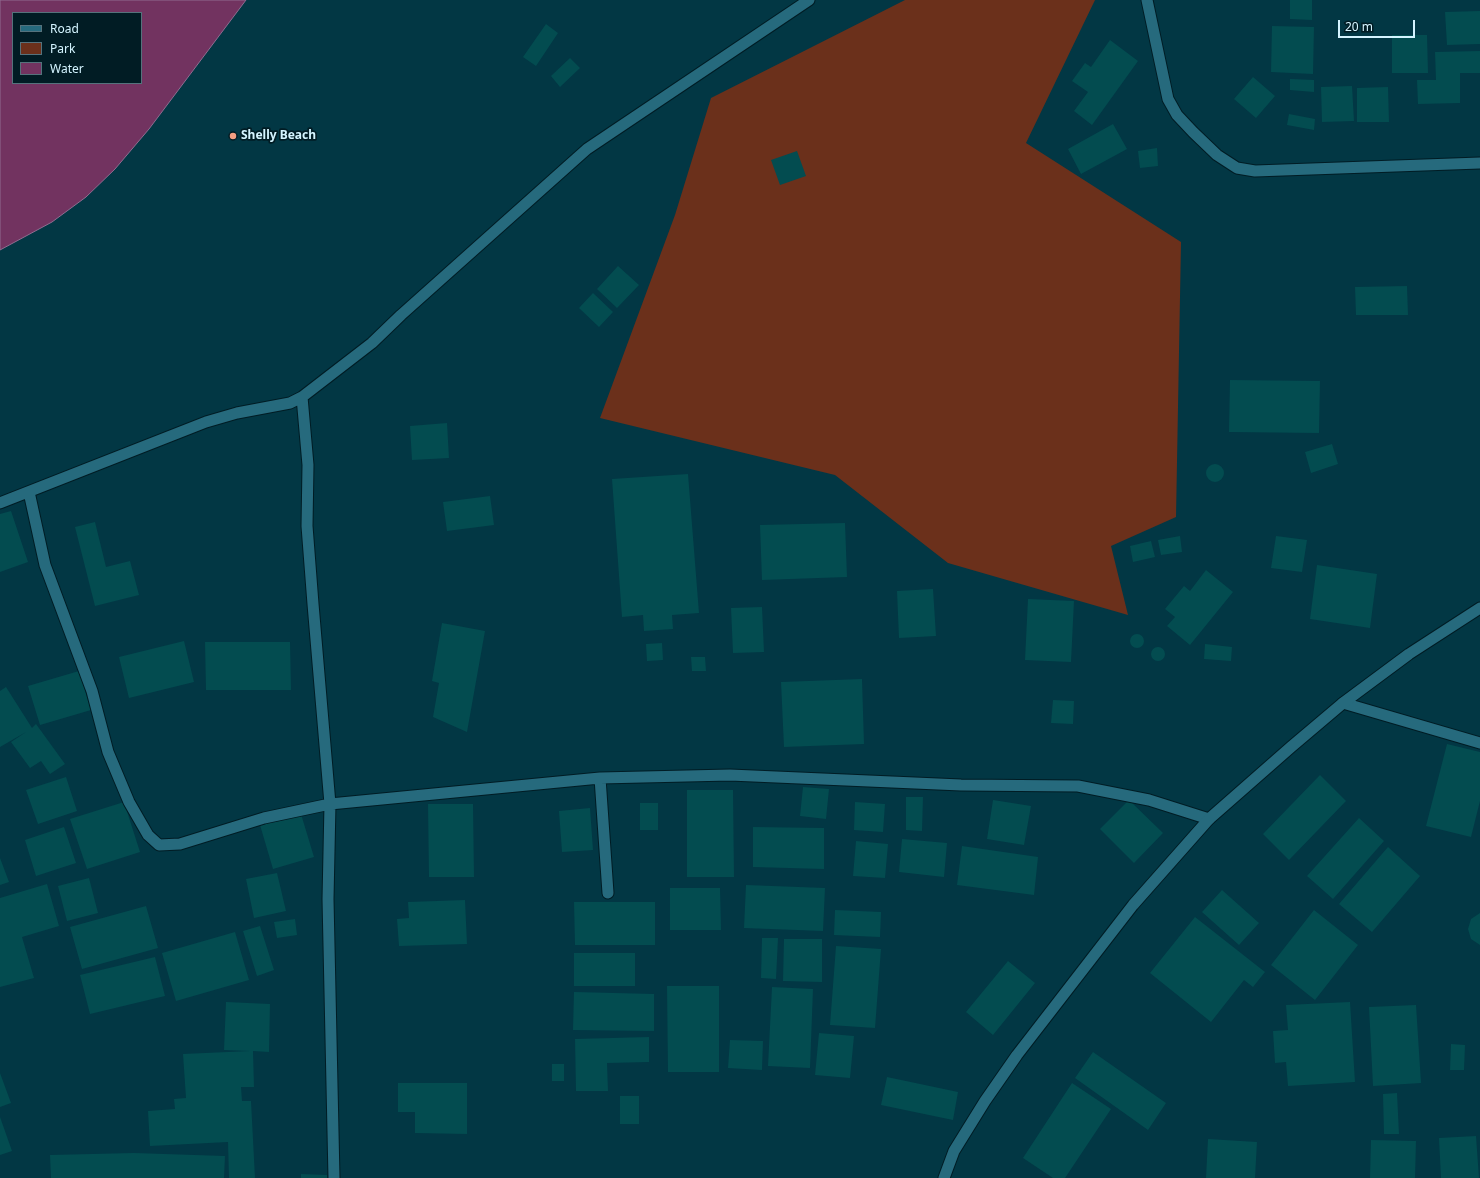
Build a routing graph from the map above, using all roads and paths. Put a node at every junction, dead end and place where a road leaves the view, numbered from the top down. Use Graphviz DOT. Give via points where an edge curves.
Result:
graph roads {
  1 [pos="809,0"];
  2 [pos="1147,0"];
  3 [pos="1480,163"];
  4 [pos="302,397"];
  5 [pos="29,492"];
  6 [pos="0,503"];
  7 [pos="1480,608"];
  8 [pos="1343,703"];
  9 [pos="1480,743"];
  10 [pos="600,778"];
  11 [pos="330,804"];
  12 [pos="1209,819"];
  13 [pos="608,893"];
  14 [pos="334,1178"];
  15 [pos="944,1178"];
  1 -- 4 [label="street" via="587,149 372,343"];
  2 -- 3 [label="street" via="1168,99 1177,115 1216,155 1237,168 1255,171"];
  4 -- 5 [label="street" via="290,403 206,422"];
  4 -- 11 [label="street" via="308,464 307,526"];
  5 -- 6 [label="street"];
  5 -- 11 [label="street" via="45,565 92,691 108,752 129,802 148,835 159,845 180,844 264,818"];
  7 -- 8 [label="street" via="1409,654"];
  8 -- 9 [label="street"];
  8 -- 12 [label="street"];
  10 -- 11 [label="street"];
  10 -- 12 [label="street" via="730,775 961,785 1078,786 1149,800"];
  10 -- 13 [label="street"];
  11 -- 14 [label="street" via="328,899"];
  12 -- 15 [label="street" via="1133,905 1017,1055 954,1151"];
}
